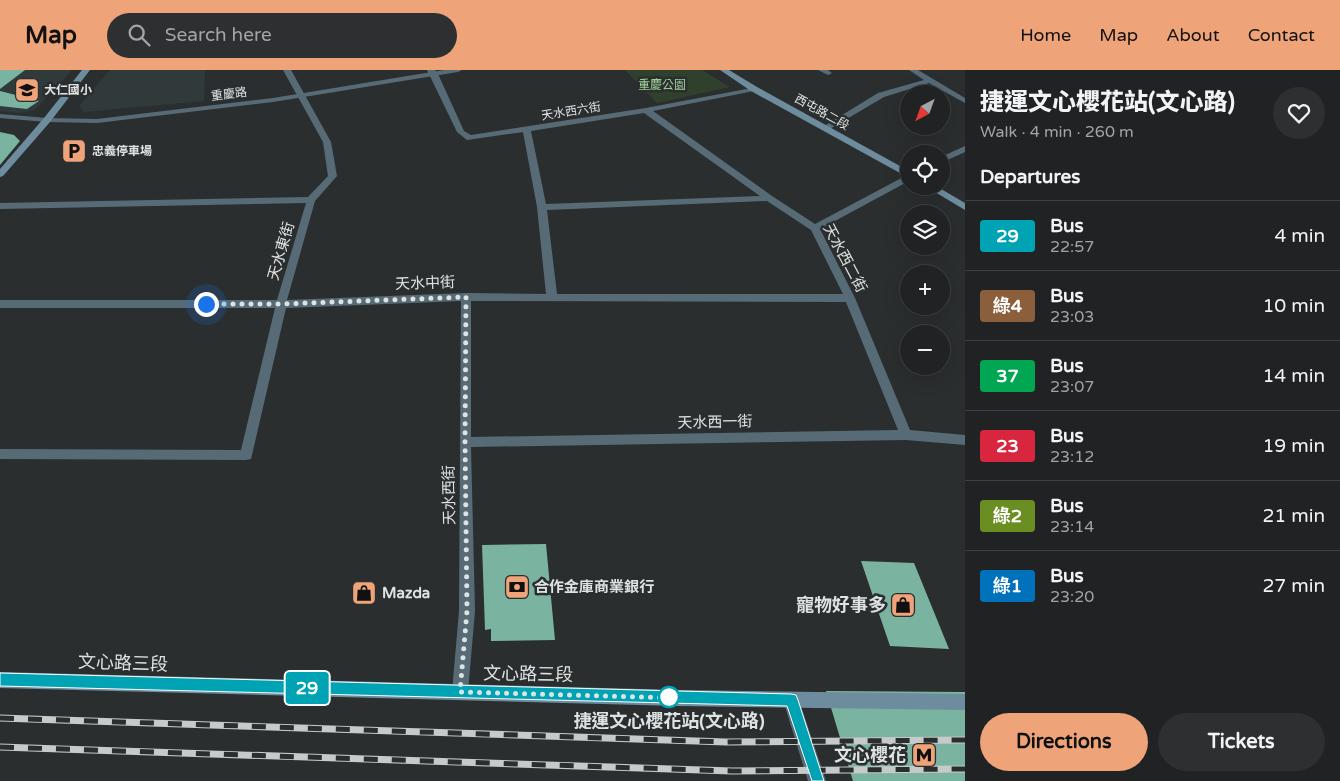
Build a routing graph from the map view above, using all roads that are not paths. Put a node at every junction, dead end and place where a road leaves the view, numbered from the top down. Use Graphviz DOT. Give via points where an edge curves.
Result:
graph roads {
  1 [pos="86,70"];
  2 [pos="288,70"];
  3 [pos="458,70"];
  4 [pos="724,70"];
  5 [pos="913,70"];
  6 [pos="433,72"];
  7 [pos="930,80"];
  8 [pos="754,89"];
  9 [pos="301,96"];
  10 [pos="965,101"];
  11 [pos="646,110"];
  12 [pos="0,116"];
  13 [pos="47,120"];
  14 [pos="825,128"];
  15 [pos="528,130"];
  16 [pos="965,148"];
  17 [pos="950,156"];
  18 [pos="900,171"];
  19 [pos="0,174"];
  20 [pos="900,181"];
  21 [pos="944,195"];
  22 [pos="769,198"];
  23 [pos="311,200"];
  24 [pos="0,206"];
  25 [pos="542,207"];
  26 [pos="965,207"];
  27 [pos="815,228"];
  28 [pos="552,296"];
  29 [pos="466,297"];
  30 [pos="850,298"];
  31 [pos="0,304"];
  32 [pos="281,304"];
  33 [pos="906,435"];
  34 [pos="965,440"];
  35 [pos="465,442"];
  36 [pos="0,454"];
  37 [pos="0,680"];
  38 [pos="460,692"];
  39 [pos="791,700"];
  40 [pos="965,702"];
  41 [pos="817,781"];
  1 -- 13 [label="main road"];
  2 -- 9 [label="street, 天水東街"];
  3 -- 6 [label="street, 重慶路"];
  4 -- 8 [label="main road, 西屯路二段"];
  5 -- 7 [label="street"];
  6 -- 9 [label="street, 重慶路"];
  6 -- 15 [label="street, 天水西六街" via="461,132 470,138"];
  7 -- 10 [label="street"];
  7 -- 14 [label="street" via="881,95"];
  8 -- 11 [label="street, 天水西六街"];
  8 -- 14 [label="main road, 西屯路二段"];
  9 -- 13 [label="street, 重慶路" via="97,121"];
  9 -- 23 [label="street, 天水東街" via="327,142 333,176"];
  11 -- 15 [label="street, 天水西六街"];
  11 -- 22 [label="street, 天水西二街"];
  12 -- 13 [label="street, 重慶路"];
  13 -- 19 [label="main road"];
  14 -- 18 [label="main road, 西屯路二段"];
  15 -- 25 [label="street"];
  16 -- 17 [label="street"];
  20 -- 27 [label="street"];
  21 -- 26 [label="main road"];
  22 -- 25 [label="street"];
  22 -- 27 [label="street, 天水西二街"];
  23 -- 24 [label="street"];
  23 -- 32 [label="street, 天水東街"];
  25 -- 28 [label="street"];
  27 -- 30 [label="street, 天水西二街"];
  28 -- 29 [label="street, 天水中街"];
  28 -- 30 [label="street, 天水中街"];
  29 -- 32 [label="street, 天水中街"];
  29 -- 35 [label="street, 天水西街"];
  30 -- 33 [label="street, 天水西二街"];
  31 -- 32 [label="street, 天水中街"];
  32 -- 36 [label="street, 天水東街" via="246,455"];
  33 -- 34 [label="street, 天水西一街"];
  33 -- 35 [label="street, 天水西一街"];
  35 -- 38 [label="street, 天水西街" via="467,611"];
  37 -- 38 [label="main road, 文心路三段"];
  38 -- 39 [label="main road, 文心路三段"];
  39 -- 40 [label="main road, 文心路三段"];
  39 -- 41 [label="street"];
}
